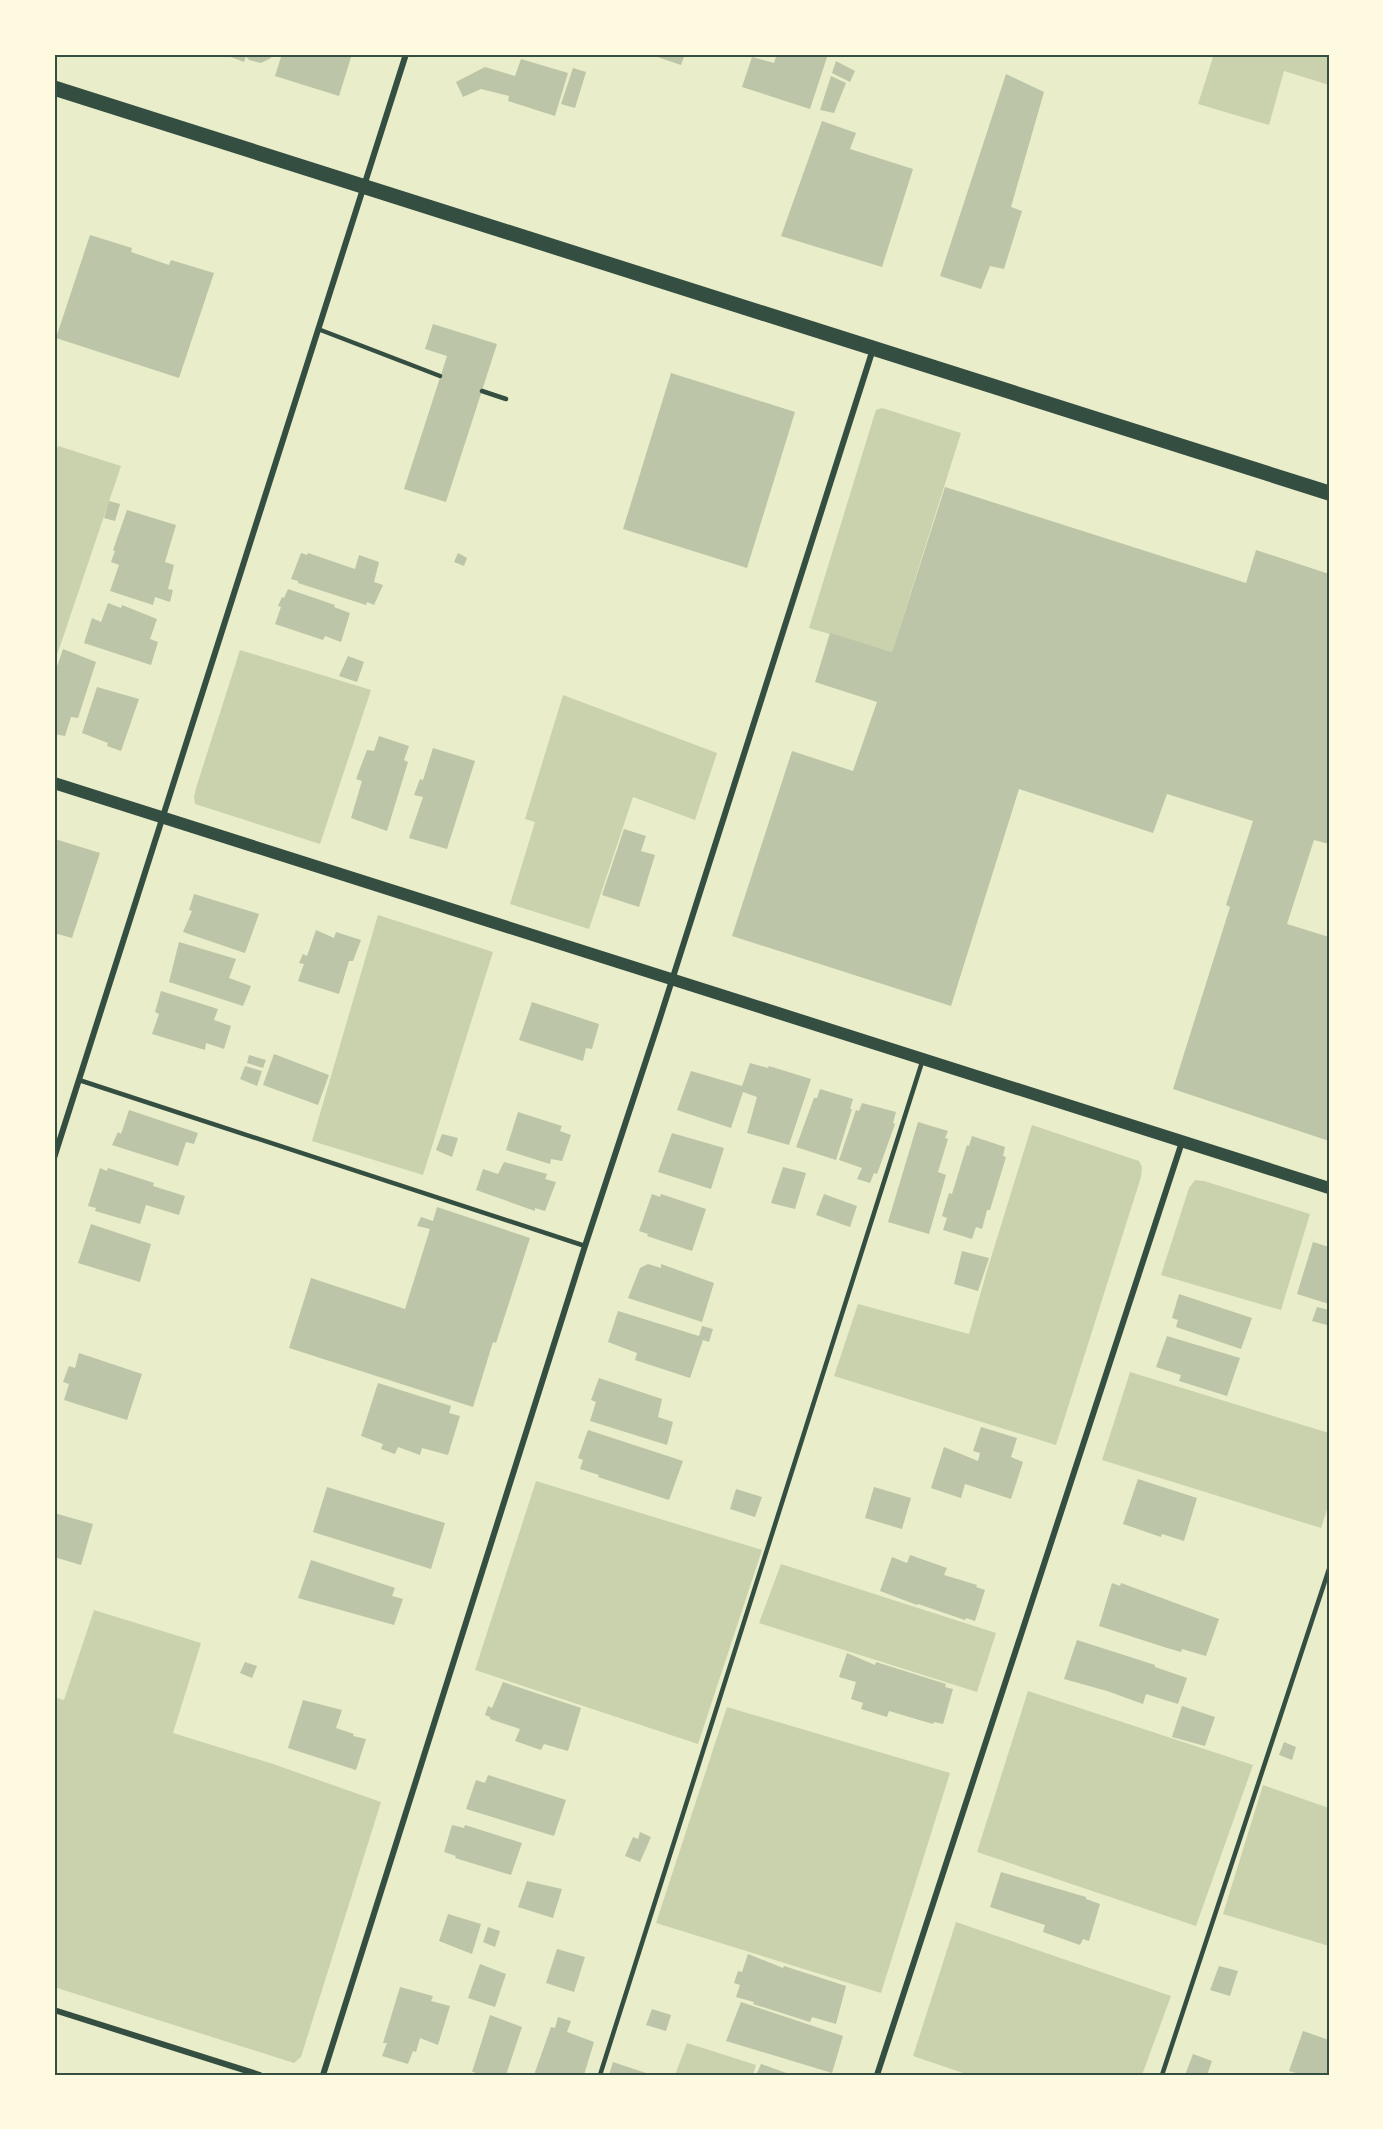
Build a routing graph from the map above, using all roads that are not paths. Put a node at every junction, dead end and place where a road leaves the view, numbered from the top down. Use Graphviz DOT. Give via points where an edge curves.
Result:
graph roads {
  1 [pos="406,54"];
  2 [pos="54,88"];
  3 [pos="364,186"];
  4 [pos="318,329"];
  5 [pos="873,348"];
  6 [pos="441,376"];
  7 [pos="482,391"];
  8 [pos="506,399"];
  9 [pos="1329,493"];
  10 [pos="54,783"];
  11 [pos="163,818"];
  12 [pos="672,979"];
  13 [pos="923,1059"];
  14 [pos="79,1080"];
  15 [pos="1182,1142"];
  16 [pos="54,1158"];
  17 [pos="1329,1188"];
  18 [pos="585,1246"];
  19 [pos="1329,1569"];
  20 [pos="54,2010"];
  21 [pos="260,2075"];
  22 [pos="323,2075"];
  23 [pos="600,2075"];
  24 [pos="877,2075"];
  25 [pos="1162,2075"];
  1 -- 3 [label="street"];
  2 -- 3 [label="main road"];
  3 -- 4 [label="street"];
  3 -- 5 [label="main road"];
  4 -- 6 [label="lane"];
  4 -- 11 [label="street"];
  5 -- 9 [label="main road"];
  5 -- 12 [label="street"];
  7 -- 8 [label="lane"];
  10 -- 11 [label="main road"];
  11 -- 12 [label="main road"];
  11 -- 14 [label="street"];
  12 -- 13 [label="main road"];
  12 -- 18 [label="street"];
  13 -- 15 [label="main road"];
  13 -- 23 [label="lane"];
  14 -- 16 [label="street"];
  14 -- 18 [label="lane"];
  15 -- 17 [label="main road"];
  15 -- 24 [label="street"];
  18 -- 22 [label="street"];
  19 -- 25 [label="lane"];
  20 -- 21 [label="street"];
}
